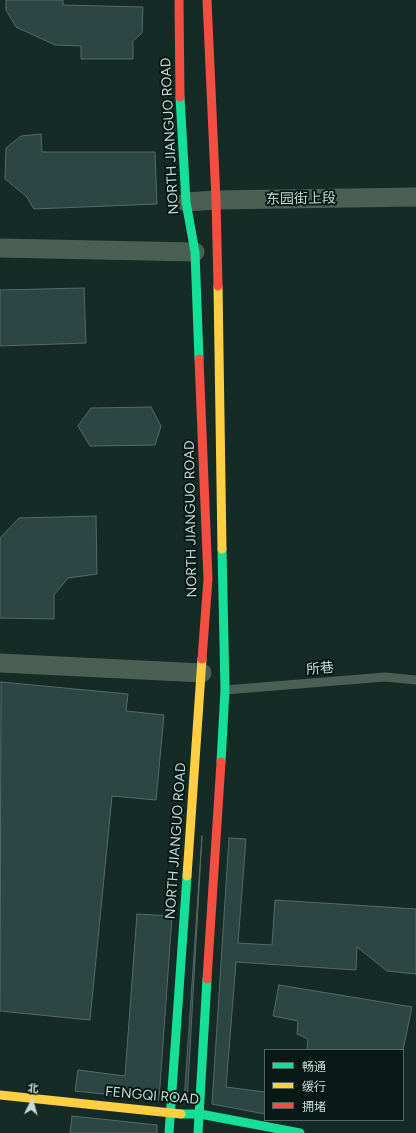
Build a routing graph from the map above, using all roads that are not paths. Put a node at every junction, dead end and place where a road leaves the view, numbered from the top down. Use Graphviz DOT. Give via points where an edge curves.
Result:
graph roads {
  1 [pos="179,0"];
  2 [pos="206,0"];
  3 [pos="416,198"];
  4 [pos="216,200"];
  5 [pos="186,202"];
  6 [pos="0,248"];
  7 [pos="196,252"];
  8 [pos="0,663"];
  9 [pos="202,673"];
  10 [pos="416,680"];
  11 [pos="225,690"];
  12 [pos="0,1095"];
  13 [pos="172,1114"];
  14 [pos="200,1114"];
  15 [pos="169,1133"];
  16 [pos="198,1133"];
  17 [pos="300,1133"];
  1 -- 5 [label="main road, NORTH JIANGUO ROAD" via="180,107"];
  2 -- 4 [label="main road"];
  3 -- 4 [label="street, 东园街上段"];
  4 -- 5 [label="street, 东园街上段"];
  4 -- 11 [label="main road"];
  5 -- 7 [label="main road, NORTH JIANGUO ROAD"];
  6 -- 7 [label="street"];
  7 -- 9 [label="main road, NORTH JIANGUO ROAD" via="208,579"];
  8 -- 9 [label="street"];
  9 -- 13 [label="main road, NORTH JIANGUO ROAD"];
  10 -- 11 [label="lane, 所巷" via="385,678"];
  11 -- 14 [label="main road"];
  12 -- 13 [label="main road, FENGQI ROAD"];
  13 -- 14 [label="main road, FENGQI ROAD"];
  13 -- 15 [label="main road, NORTH JIANGUO ROAD"];
  14 -- 16 [label="main road"];
  14 -- 17 [label="main road, FENGQI ROAD"];
}
